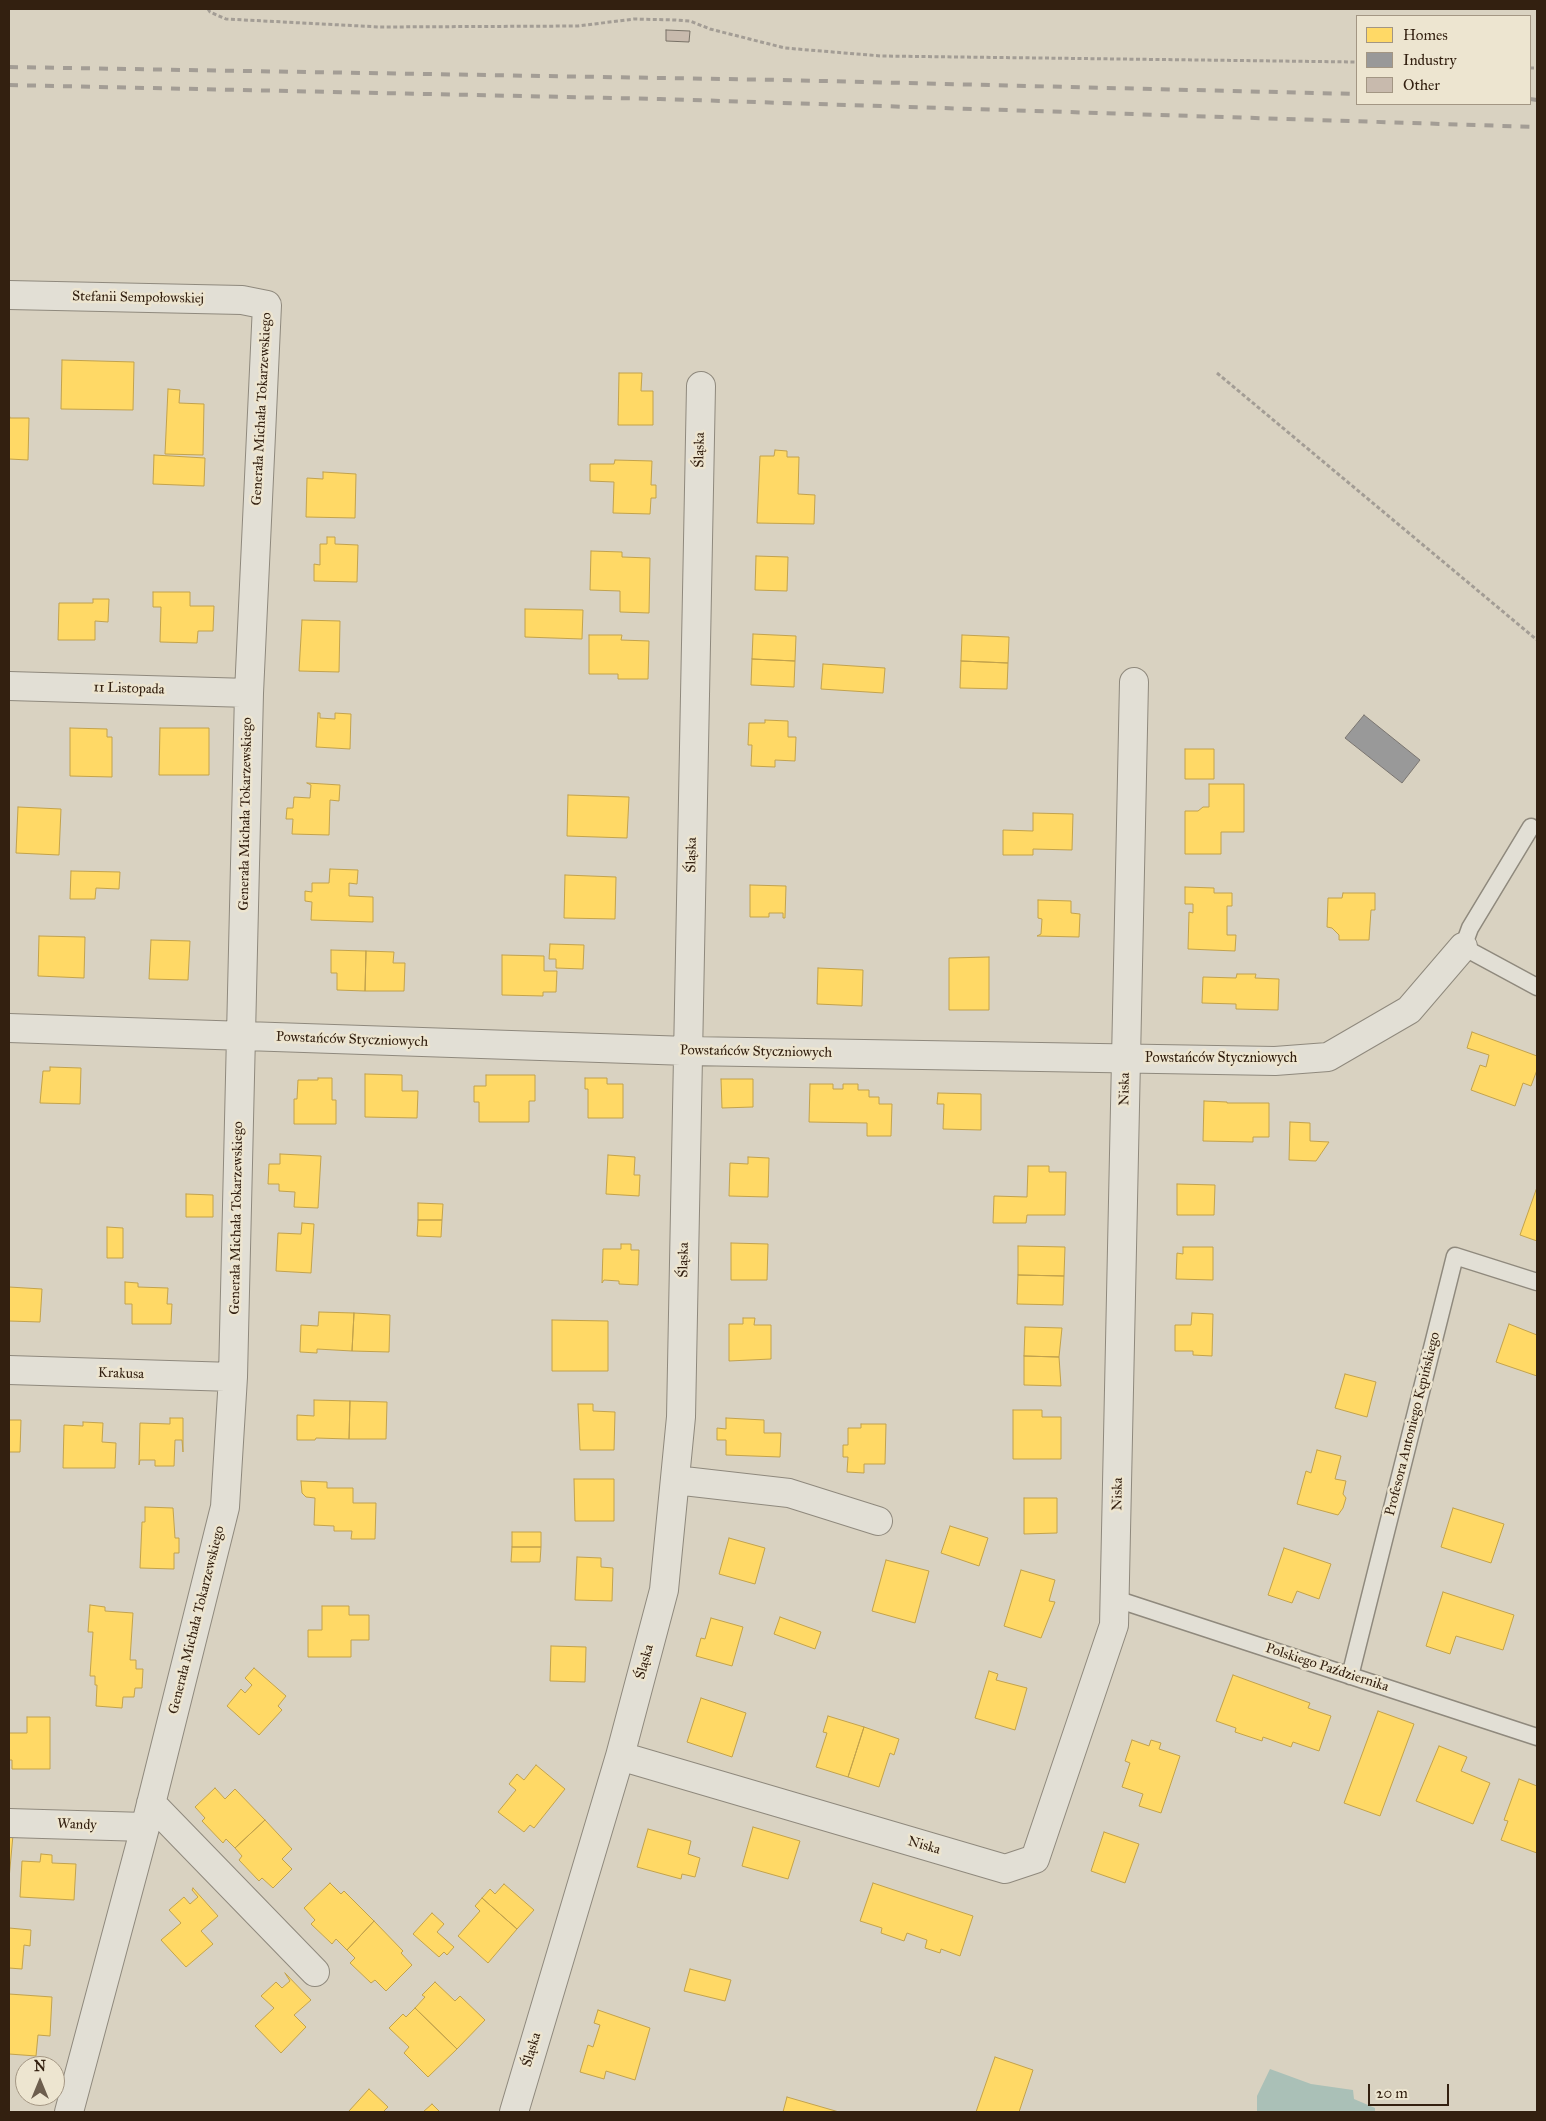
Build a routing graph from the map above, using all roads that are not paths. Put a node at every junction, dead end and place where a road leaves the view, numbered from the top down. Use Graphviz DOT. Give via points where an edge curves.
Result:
graph roads {
  1 [pos="9,295"];
  2 [pos="267,305"];
  3 [pos="701,386"];
  4 [pos="1134,682"];
  5 [pos="9,686"];
  6 [pos="249,693"];
  7 [pos="1532,827"];
  8 [pos="1463,947"];
  9 [pos="1537,987"];
  10 [pos="9,1028"];
  11 [pos="241,1036"];
  12 [pos="688,1051"];
  13 [pos="1126,1060"];
  14 [pos="1537,1282"];
  15 [pos="9,1370"];
  16 [pos="233,1377"];
  17 [pos="675,1480"];
  18 [pos="878,1521"];
  19 [pos="1116,1599"];
  20 [pos="1350,1676"];
  21 [pos="1537,1738"];
  22 [pos="620,1756"];
  23 [pos="148,1817"];
  24 [pos="9,1823"];
  25 [pos="252,1928"];
  26 [pos="315,1972"];
  27 [pos="68,2112"];
  28 [pos="514,2112"];
  1 -- 2 [label="street, Stefanii Sempołowskiej" via="242,300"];
  2 -- 6 [label="street, Generała Michała Tokarzewskiego"];
  3 -- 12 [label="street, Śląska"];
  4 -- 13 [label="street, Niska"];
  5 -- 6 [label="street, 11 Listopada"];
  6 -- 11 [label="street, Generała Michała Tokarzewskiego"];
  7 -- 8 [label="lane" via="1470,928"];
  8 -- 9 [label="lane"];
  8 -- 13 [label="street, Powstańców Styczniowych" via="1409,1010 1328,1057 1275,1061"];
  10 -- 11 [label="street, Powstańców Styczniowych"];
  11 -- 12 [label="street, Powstańców Styczniowych"];
  11 -- 16 [label="street, Generała Michała Tokarzewskiego"];
  12 -- 13 [label="street, Powstańców Styczniowych"];
  12 -- 17 [label="street, Śląska" via="681,1417"];
  13 -- 19 [label="street, Niska"];
  14 -- 20 [label="lane, Profesora Antoniego Kępińskiego" via="1455,1256"];
  15 -- 16 [label="street, Krakusa"];
  16 -- 23 [label="street, Generała Michała Tokarzewskiego" via="226,1507"];
  17 -- 18 [label="street" via="789,1493"];
  17 -- 22 [label="street, Śląska" via="664,1590"];
  19 -- 20 [label="lane, Polskiego Października"];
  19 -- 22 [label="street, Niska" via="1114,1626 1036,1860 1005,1870"];
  20 -- 21 [label="lane, Polskiego Października"];
  22 -- 28 [label="street, Śląska"];
  23 -- 24 [label="street, Wandy"];
  23 -- 25 [label="street"];
  23 -- 26 [label="street"];
  23 -- 27 [label="street, Generała Michała Tokarzewskiego"];
}
